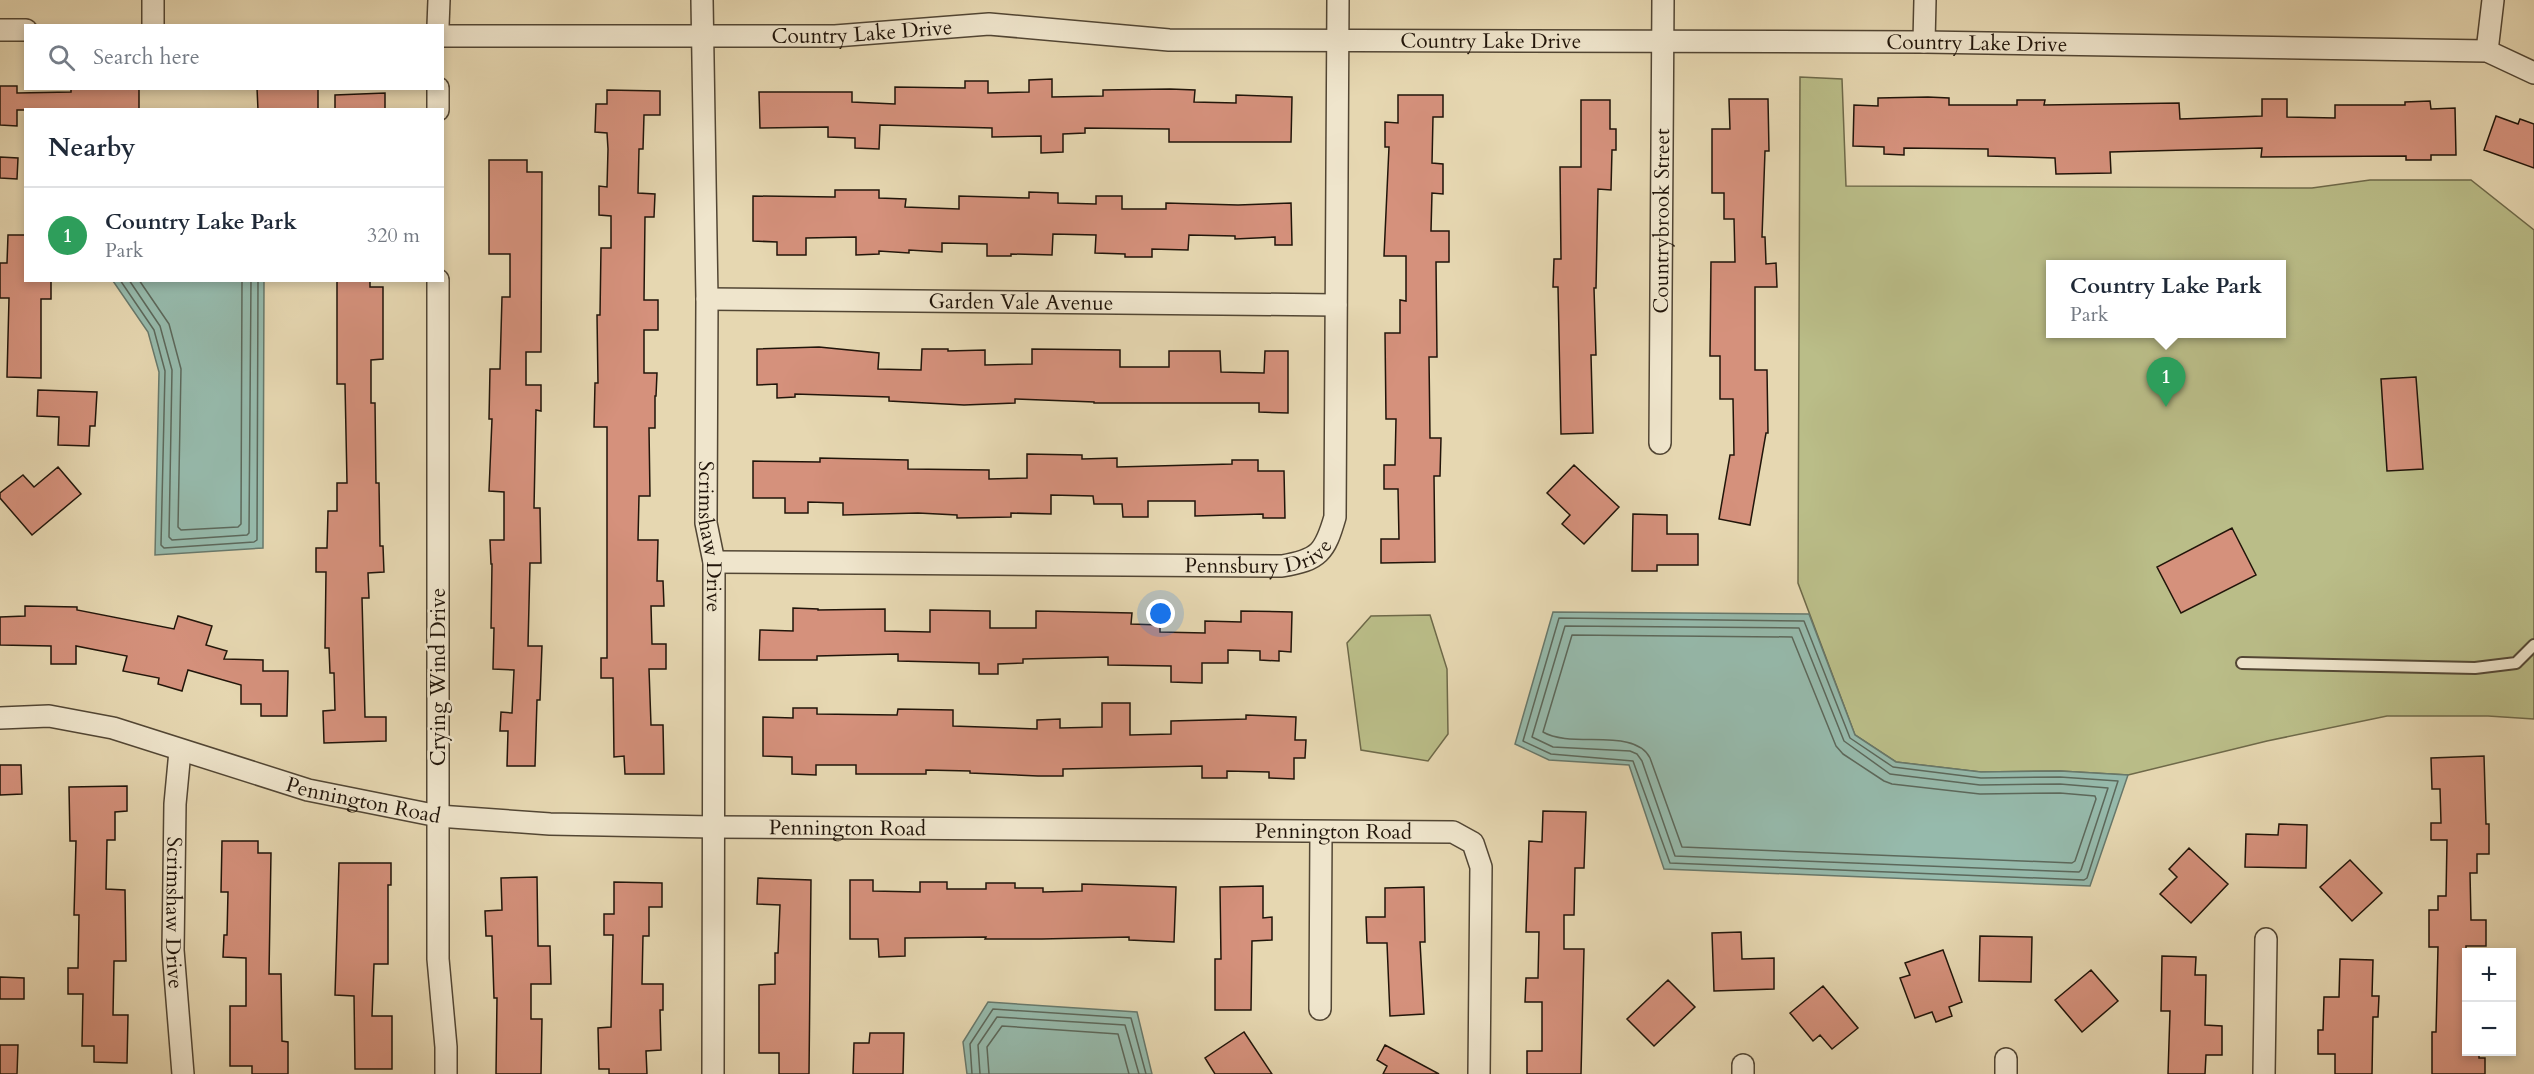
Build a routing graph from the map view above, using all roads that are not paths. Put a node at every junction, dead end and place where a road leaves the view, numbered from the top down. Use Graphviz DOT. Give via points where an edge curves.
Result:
graph roads {
  1 [pos="153,0"];
  2 [pos="439,0"];
  3 [pos="702,0"];
  4 [pos="1338,0"];
  5 [pos="1663,0"];
  6 [pos="1925,0"];
  7 [pos="2493,0"];
  8 [pos="153,24"];
  9 [pos="438,24"];
  10 [pos="0,30"];
  11 [pos="24,30"];
  12 [pos="701,35"];
  13 [pos="444,36"];
  14 [pos="1663,40"];
  15 [pos="1338,42"];
  16 [pos="1924,42"];
  17 [pos="2487,51"];
  18 [pos="2534,73"];
  19 [pos="438,90"];
  20 [pos="438,108"];
  21 [pos="438,282"];
  22 [pos="706,299"];
  23 [pos="1336,305"];
  24 [pos="1660,443"];
  25 [pos="714,562"];
  26 [pos="2534,645"];
  27 [pos="2242,663"];
  28 [pos="0,718"];
  29 [pos="180,751"];
  30 [pos="438,816"];
  31 [pos="713,827"];
  32 [pos="1321,832"];
  33 [pos="2266,939"];
  34 [pos="1320,1009"];
  35 [pos="183,1074"];
  36 [pos="446,1074"];
  37 [pos="713,1074"];
  38 [pos="1479,1074"];
  39 [pos="2264,1074"];
  1 -- 8 [label="street"];
  2 -- 9 [label="street"];
  3 -- 12 [label="street, Scrimshaw Drive"];
  4 -- 15 [label="street, Pennsbury Drive"];
  5 -- 14 [label="street, Countrybrook Street"];
  6 -- 16 [label="street"];
  7 -- 17 [label="street"];
  10 -- 11 [label="street"];
  12 -- 13 [label="street, Country Lake Drive"];
  12 -- 15 [label="street, Country Lake Drive" via="835,36 989,24 1169,39"];
  12 -- 22 [label="street, Scrimshaw Drive"];
  14 -- 15 [label="street, Country Lake Drive"];
  14 -- 16 [label="street, Country Lake Drive"];
  14 -- 24 [label="street, Countrybrook Street"];
  15 -- 23 [label="street, Pennsbury Drive"];
  16 -- 17 [label="street, Country Lake Drive"];
  17 -- 18 [label="street, Country Lake Drive"];
  19 -- 20 [label="street"];
  21 -- 30 [label="street, Crying Wind Drive"];
  22 -- 23 [label="street, Garden Vale Avenue"];
  22 -- 25 [label="street, Scrimshaw Drive" via="706,523"];
  23 -- 25 [label="street, Pennsbury Drive" via="1335,516 1329,539 1315,557 1282,566"];
  25 -- 31 [label="street, Scrimshaw Drive"];
  26 -- 27 [label="lane" via="2516,663 2475,668"];
  28 -- 29 [label="street, Pennington Road" via="49,716 113,728"];
  29 -- 30 [label="street, Pennington Road" via="308,790"];
  29 -- 35 [label="street, Scrimshaw Drive" via="175,804 173,950"];
  30 -- 31 [label="street, Pennington Road" via="550,824"];
  30 -- 36 [label="street, Crying Wind Drive" via="438,959"];
  31 -- 32 [label="street, Pennington Road"];
  31 -- 37 [label="street, Scrimshaw Drive"];
  32 -- 34 [label="street"];
  32 -- 38 [label="street, Pennington Road" via="1453,832 1473,843 1481,867"];
  33 -- 39 [label="street"];
}
